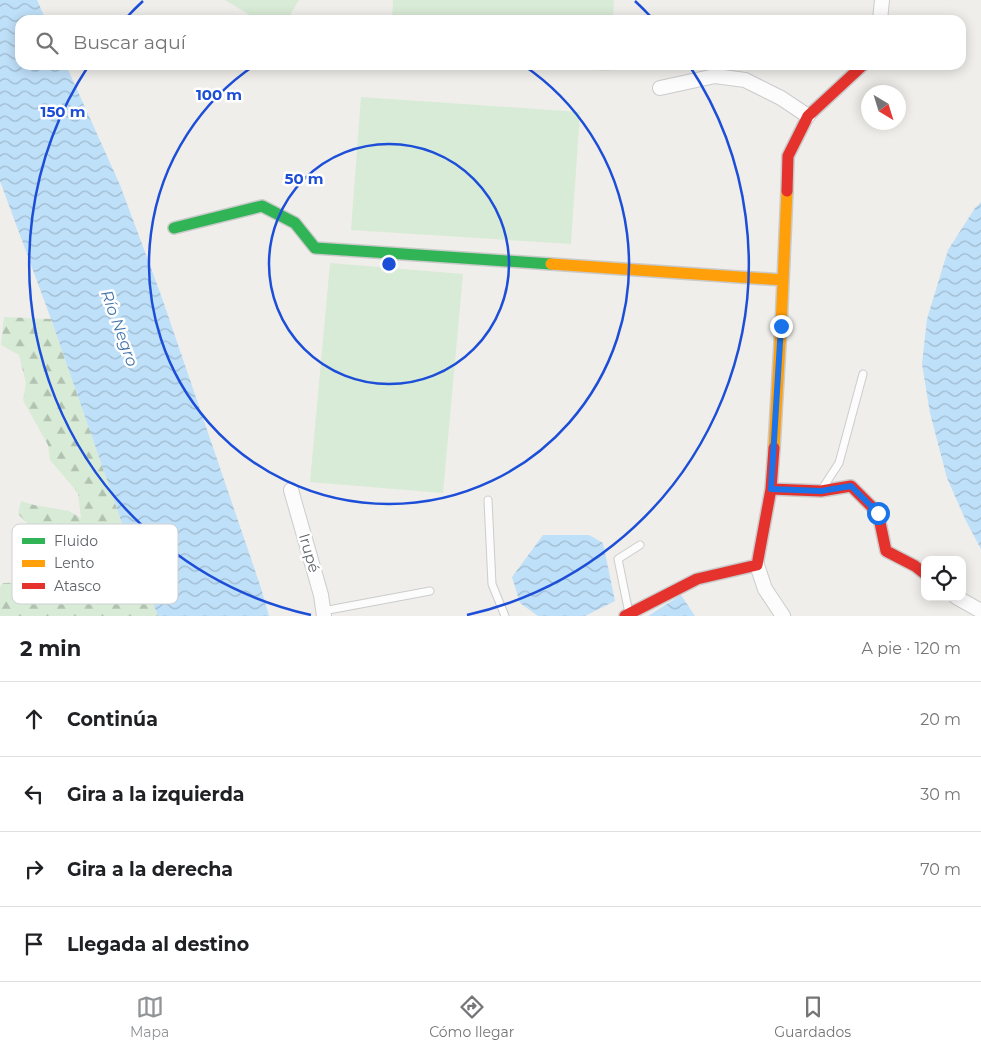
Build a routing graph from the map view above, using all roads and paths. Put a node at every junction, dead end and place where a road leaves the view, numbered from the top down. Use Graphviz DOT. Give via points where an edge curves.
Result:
graph roads {
  1 [pos="882,0"];
  2 [pos="880,15"];
  3 [pos="858,70"];
  4 [pos="660,88"];
  5 [pos="808,116"];
  6 [pos="174,228"];
  7 [pos="783,280"];
  8 [pos="863,374"];
  9 [pos="771,489"];
  10 [pos="291,490"];
  11 [pos="821,491"];
  12 [pos="488,500"];
  13 [pos="640,545"];
  14 [pos="757,565"];
  15 [pos="921,571"];
  16 [pos="430,592"];
  17 [pos="963,601"];
  18 [pos="981,611"];
  19 [pos="324,614"];
  20 [pos="627,615"];
  21 [pos="505,616"];
  22 [pos="783,616"];
  1 -- 2 [label="street"];
  3 -- 5 [label="street"];
  4 -- 5 [label="street" via="715,76 744,80"];
  5 -- 7 [label="street" via="788,156"];
  6 -- 7 [label="street" via="262,206 295,223 315,248"];
  7 -- 9 [label="street"];
  8 -- 11 [label="lane" via="839,464"];
  9 -- 11 [label="street"];
  9 -- 14 [label="street"];
  10 -- 19 [label="street, Irupé"];
  11 -- 15 [label="street" via="851,486 878,513 886,551"];
  12 -- 21 [label="lane" via="492,584"];
  13 -- 20 [label="lane" via="618,559"];
  14 -- 20 [label="street" via="697,580"];
  14 -- 22 [label="street" via="765,589"];
  16 -- 19 [label="lane"];
  17 -- 18 [label="street"];
}
